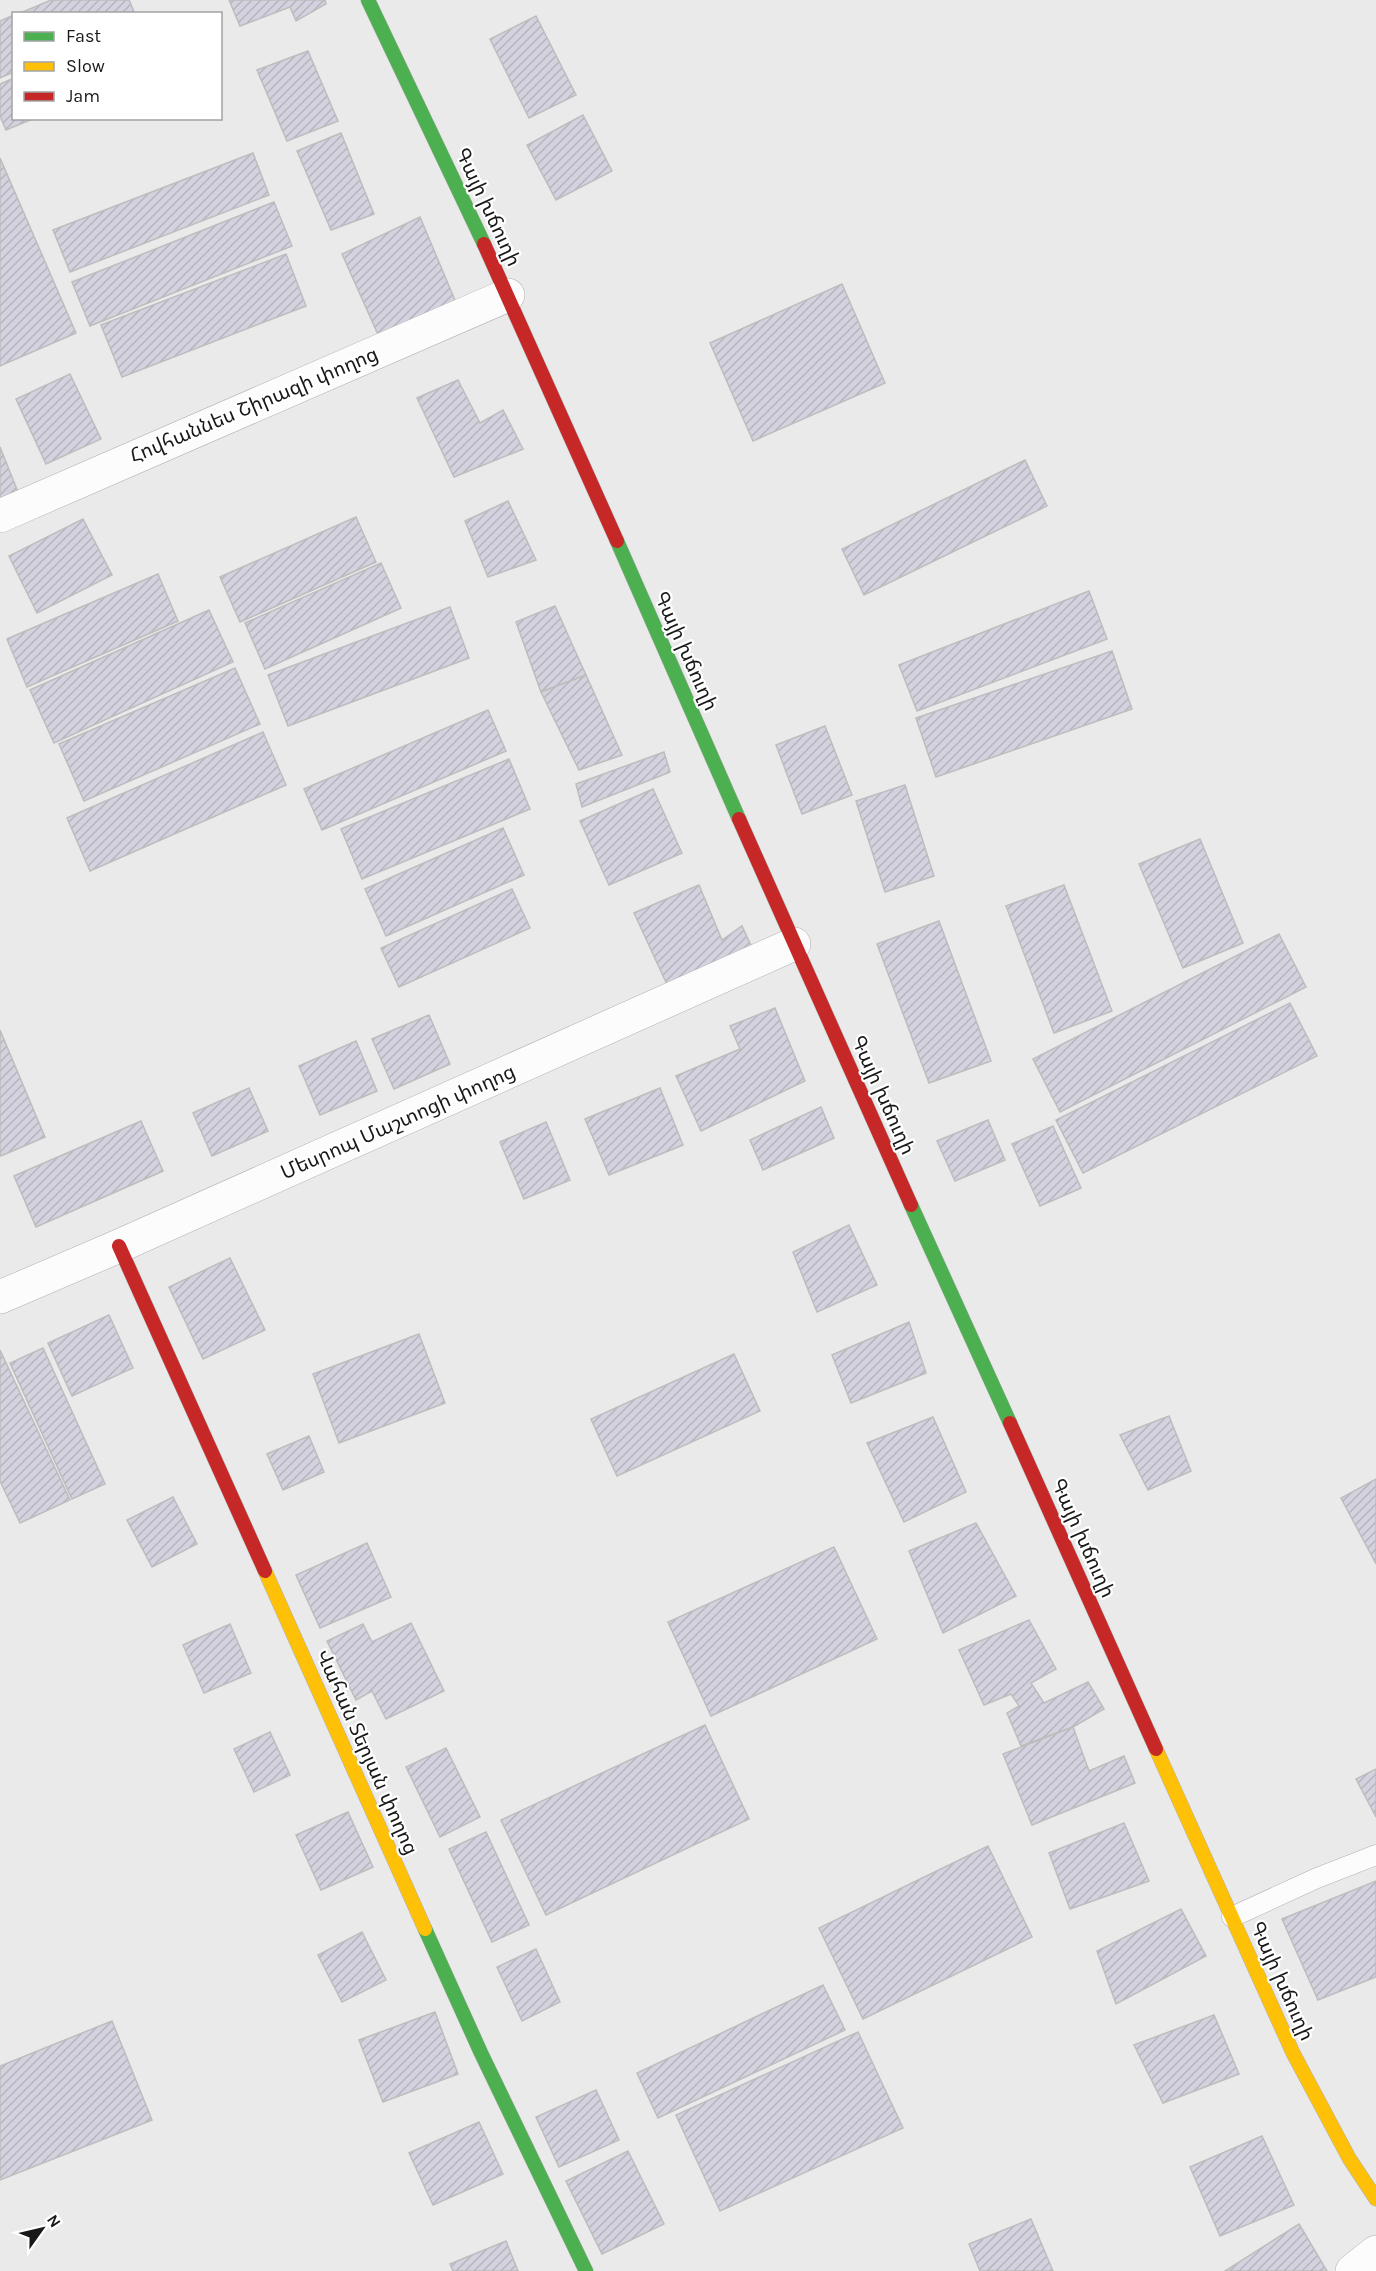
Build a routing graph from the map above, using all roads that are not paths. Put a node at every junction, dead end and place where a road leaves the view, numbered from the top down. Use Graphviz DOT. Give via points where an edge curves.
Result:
graph roads {
  1 [pos="368,0"];
  2 [pos="508,295"];
  3 [pos="0,516"];
  4 [pos="794,944"];
  5 [pos="119,1246"];
  6 [pos="0,1297"];
  7 [pos="1376,1855"];
  8 [pos="1232,1917"];
  9 [pos="1376,2199"];
  10 [pos="1376,2252"];
  11 [pos="586,2271"];
  12 [pos="1352,2271"];
  1 -- 2 [label="main road, Գայի խճուղի"];
  2 -- 3 [label="street, Հովհաննես Շիրազի փողոց"];
  2 -- 4 [label="main road, Գայի խճուղի"];
  4 -- 5 [label="street, Մեսրոպ Մաշտոցի փողոց"];
  4 -- 8 [label="main road, Գայի խճուղի"];
  5 -- 6 [label="street, Մեսրոպ Մաշտոցի փողոց"];
  5 -- 11 [label="main road, Վահան Տերյան փողոց" via="481,2053"];
  7 -- 8 [label="lane"];
  8 -- 9 [label="main road, Գայի խճուղի" via="1293,2053 1349,2158"];
  10 -- 12 [label="street"];
}
